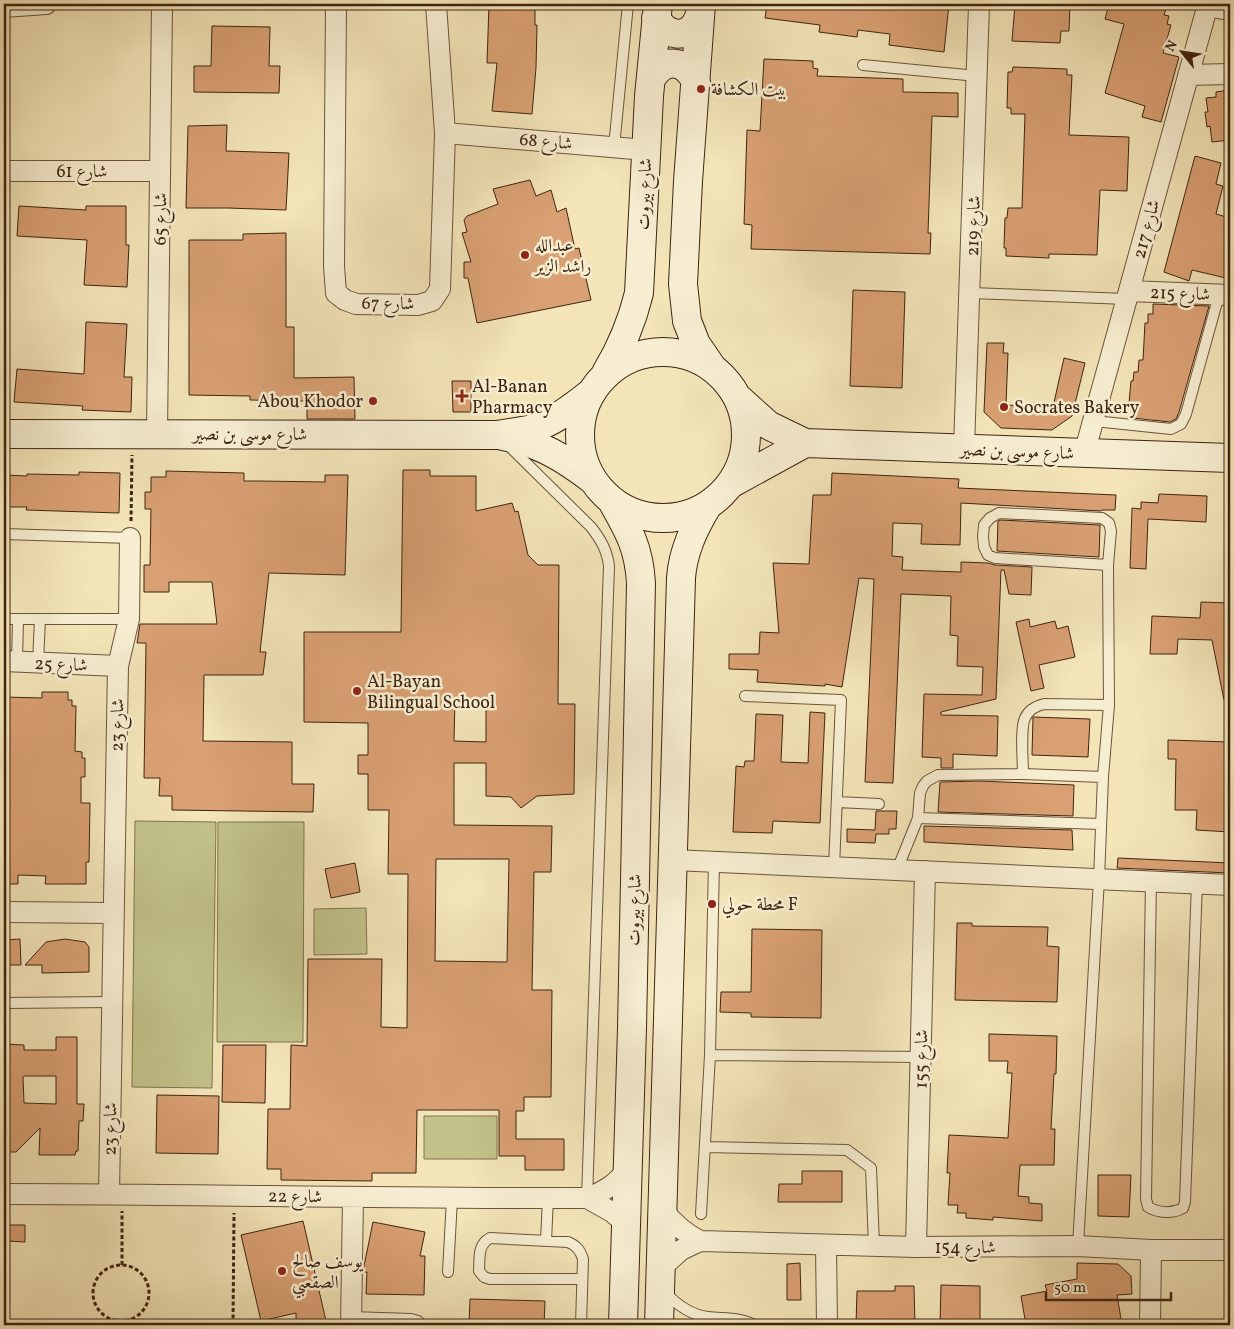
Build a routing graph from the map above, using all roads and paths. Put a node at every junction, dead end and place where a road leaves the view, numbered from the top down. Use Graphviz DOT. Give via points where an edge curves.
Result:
graph roads {
  1 [pos="46,4"];
  2 [pos="162,4"];
  3 [pos="336,4"];
  4 [pos="436,4"];
  5 [pos="628,4"];
  6 [pos="979,4"];
  7 [pos="4,7"];
  8 [pos="1207,8"];
  9 [pos="701,9"];
  10 [pos="657,11"];
  11 [pos="1230,14"];
  12 [pos="863,65"];
  13 [pos="1230,74"];
  14 [pos="1188,75"];
  15 [pos="977,76"];
  16 [pos="651,79"];
  17 [pos="696,82"];
  18 [pos="445,133"];
  19 [pos="614,147"];
  20 [pos="646,150"];
  21 [pos="4,171"];
  22 [pos="160,171"];
  23 [pos="970,293"];
  24 [pos="1128,295"];
  25 [pos="1225,295"];
  26 [pos="711,366"];
  27 [pos="598,384"];
  28 [pos="738,398"];
  29 [pos="1094,421"];
  30 [pos="4,434"];
  31 [pos="145,434"];
  32 [pos="497,435"];
  33 [pos="805,443"];
  34 [pos="964,448"];
  35 [pos="1084,454"];
  36 [pos="1230,458"];
  37 [pos="593,480"];
  38 [pos="732,483"];
  39 [pos="612,501"];
  40 [pos="708,505"];
  41 [pos="4,534"];
  42 [pos="130,538"];
  43 [pos="1108,565"];
  44 [pos="4,619"];
  45 [pos="18,619"];
  46 [pos="40,619"];
  47 [pos="129,619"];
  48 [pos="10,662"];
  49 [pos="38,663"];
  50 [pos="118,666"];
  51 [pos="639,685"];
  52 [pos="746,696"];
  53 [pos="1109,705"];
  54 [pos="1023,774"];
  55 [pos="1103,777"];
  56 [pos="837,802"];
  57 [pos="879,804"];
  58 [pos="918,818"];
  59 [pos="1101,824"];
  60 [pos="673,832"];
  61 [pos="672,860"];
  62 [pos="714,862"];
  63 [pos="834,867"];
  64 [pos="897,870"];
  65 [pos="925,871"];
  66 [pos="1100,879"];
  67 [pos="1151,881"];
  68 [pos="1197,883"];
  69 [pos="1230,885"];
  70 [pos="4,912"];
  71 [pos="113,913"];
  72 [pos="112,1002"];
  73 [pos="4,1003"];
  74 [pos="632,1028"];
  75 [pos="667,1029"];
  76 [pos="710,1055"];
  77 [pos="920,1057"];
  78 [pos="705,1146"];
  79 [pos="628,1168"];
  80 [pos="4,1194"];
  81 [pos="116,1194"];
  82 [pos="234,1195"];
  83 [pos="352,1198"];
  84 [pos="548,1198"];
  85 [pos="587,1198"];
  86 [pos="452,1199"];
  87 [pos="662,1208"];
  88 [pos="701,1214"];
  89 [pos="626,1224"];
  90 [pos="546,1241"];
  91 [pos="700,1241"];
  92 [pos="826,1245"];
  93 [pos="874,1246"];
  94 [pos="1078,1246"];
  95 [pos="916,1247"];
  96 [pos="1152,1250"];
  97 [pos="1230,1250"];
  98 [pos="122,1265"];
  99 [pos="448,1272"];
  100 [pos="660,1277"];
  101 [pos="582,1279"];
  102 [pos="351,1321"];
  103 [pos="385,1322"];
  104 [pos="118,1323"];
  105 [pos="232,1325"];
  106 [pos="422,1325"];
  107 [pos="581,1325"];
  108 [pos="623,1325"];
  109 [pos="659,1325"];
  110 [pos="755,1325"];
  111 [pos="827,1325"];
  112 [pos="1150,1325"];
  1 -- 7 [label="street"];
  2 -- 22 [label="street, شارع 65"];
  3 -- 18 [label="street, شارع 67" via="334,266 336,293 346,300 356,304 418,305 432,301 440,289"];
  4 -- 18 [label="street, شارع 67"];
  5 -- 19 [label="lane"];
  6 -- 15 [label="street, شارع 219"];
  8 -- 11 [label="lane"];
  8 -- 14 [label="street, شارع 217"];
  9 -- 10 [label="main road" via="693,28 680,34 665,30"];
  9 -- 17 [label="main road"];
  10 -- 16 [label="main road, شارع بيروت"];
  12 -- 15 [label="lane"];
  13 -- 14 [label="street"];
  14 -- 24 [label="street, شارع 217"];
  15 -- 23 [label="street, شارع 219"];
  16 -- 17 [label="main road" via="656,70 674,64 684,66"];
  16 -- 20 [label="main road, شارع بيروت"];
  17 -- 26 [label="main road" via="684,294 687,321 696,344"];
  18 -- 19 [label="street, شارع 68"];
  19 -- 20 [label="street, شارع 68"];
  20 -- 27 [label="main road, شارع بيروت" via="640,293 627,332"];
  21 -- 22 [label="street, شارع 61"];
  22 -- 31 [label="street, شارع 65"];
  23 -- 24 [label="lane"];
  23 -- 34 [label="street, شارع 219"];
  24 -- 25 [label="street, شارع 215"];
  24 -- 29 [label="street, شارع 217"];
  25 -- 29 [label="lane" via="1181,424 1171,428"];
  26 -- 27 [label="main road" via="680,353 647,353 616,366"];
  26 -- 28 [label="main road"];
  27 -- 32 [label="main road, شارع موسى بن نصير" via="562,414 539,426"];
  27 -- 37 [label="main road" via="584,409 580,427 584,463"];
  28 -- 33 [label="main road, شارع موسى بن نصير" via="768,425"];
  28 -- 38 [label="main road" via="747,426 747,441 742,463"];
  29 -- 35 [label="street, شارع 217"];
  30 -- 31 [label="main road, شارع موسى بن نصير"];
  31 -- 32 [label="main road, شارع موسى بن نصير"];
  31 -- 42 [label="path"];
  32 -- 37 [label="main road, شارع موسى بن نصير" via="544,448"];
  32 -- 85 [label="lane" via="591,528 603,542 609,560"];
  33 -- 34 [label="main road, شارع موسى بن نصير"];
  33 -- 38 [label="main road"];
  34 -- 35 [label="main road, شارع موسى بن نصير"];
  35 -- 36 [label="main road, شارع موسى بن نصير"];
  37 -- 39 [label="main road"];
  38 -- 40 [label="main road"];
  39 -- 40 [label="main road" via="638,515 666,519 681,517"];
  39 -- 51 [label="main road, شارع بيروت" via="639,558"];
  40 -- 60 [label="main road, شارع بيروت" via="691,536 682,568"];
  41 -- 42 [label="lane"];
  42 -- 47 [label="street, شارع 23"];
  43 -- 43 [label="lane" via="1111,531 1109,523 1102,518 999,513 984,525 984,547 988,555 995,558"];
  43 -- 53 [label="lane"];
  44 -- 45 [label="lane"];
  45 -- 46 [label="lane"];
  45 -- 48 [label="lane"];
  46 -- 47 [label="lane"];
  46 -- 49 [label="lane"];
  47 -- 50 [label="street, شارع 23"];
  48 -- 49 [label="street, شارع 25"];
  49 -- 50 [label="street, شارع 25"];
  50 -- 71 [label="street, شارع 23"];
  51 -- 60 [label="main road" via="654,680 664,688 663,785"];
  51 -- 74 [label="main road, شارع بيروت"];
  52 -- 56 [label="lane" via="841,700"];
  53 -- 54 [label="lane" via="1044,704 1030,710 1024,726"];
  53 -- 55 [label="lane"];
  54 -- 55 [label="lane"];
  54 -- 58 [label="lane" via="932,777 922,786"];
  55 -- 59 [label="lane"];
  56 -- 57 [label="lane"];
  56 -- 63 [label="lane"];
  58 -- 59 [label="lane"];
  58 -- 64 [label="lane"];
  59 -- 66 [label="lane"];
  60 -- 61 [label="main road, شارع بيروت"];
  61 -- 62 [label="street"];
  61 -- 75 [label="main road, شارع بيروت"];
  62 -- 63 [label="street"];
  62 -- 76 [label="lane"];
  63 -- 64 [label="street"];
  64 -- 65 [label="street"];
  65 -- 66 [label="street"];
  65 -- 77 [label="street, شارع 155"];
  66 -- 67 [label="street"];
  66 -- 94 [label="lane"];
  67 -- 68 [label="street"];
  67 -- 68 [label="lane" via="1146,1199 1148,1207 1156,1211 1175,1212 1183,1208 1185,1202"];
  68 -- 69 [label="street"];
  70 -- 71 [label="street"];
  71 -- 72 [label="street, شارع 23"];
  72 -- 73 [label="lane"];
  72 -- 81 [label="street, شارع 23"];
  74 -- 75 [label="main road" via="649,1036"];
  74 -- 79 [label="main road, شارع بيروت"];
  75 -- 87 [label="main road, شارع بيروت"];
  76 -- 77 [label="lane"];
  76 -- 78 [label="lane"];
  77 -- 95 [label="street, شارع 155"];
  78 -- 88 [label="lane"];
  78 -- 93 [label="lane" via="847,1150 871,1168"];
  79 -- 85 [label="street, شارع 22" via="608,1189"];
  79 -- 89 [label="main road, شارع بيروت"];
  80 -- 81 [label="street, شارع 22"];
  81 -- 82 [label="street, شارع 22"];
  81 -- 98 [label="path"];
  82 -- 83 [label="street, شارع 22"];
  82 -- 105 [label="path"];
  83 -- 86 [label="street, شارع 22"];
  83 -- 102 [label="street"];
  84 -- 85 [label="street, شارع 22"];
  84 -- 86 [label="street, شارع 22"];
  84 -- 90 [label="lane"];
  85 -- 89 [label="street"];
  86 -- 99 [label="lane"];
  87 -- 91 [label="street" via="686,1234"];
  87 -- 100 [label="main road, شارع بيروت"];
  89 -- 108 [label="main road, شارع بيروت"];
  90 -- 101 [label="lane" via="576,1245 583,1259"];
  90 -- 101 [label="lane" via="490,1238 481,1247 479,1271 490,1279"];
  91 -- 92 [label="street, شارع 154"];
  91 -- 100 [label="street, شارع 154" via="681,1250"];
  92 -- 93 [label="street, شارع 154"];
  92 -- 111 [label="street"];
  93 -- 95 [label="street, شارع 154"];
  94 -- 95 [label="street, شارع 154"];
  94 -- 96 [label="street, شارع 154"];
  96 -- 97 [label="street, شارع 154"];
  96 -- 112 [label="street"];
  98 -- 104 [label="path" via="100,1275 94,1286 98,1309"];
  98 -- 104 [label="path" via="142,1274 148,1284 149,1295 139,1314"];
  100 -- 109 [label="main road, شارع بيروت"];
  100 -- 110 [label="lane" via="666,1294 698,1315 742,1320"];
  101 -- 107 [label="lane"];
  102 -- 103 [label="lane"];
  103 -- 106 [label="lane" via="411,1319"];
}
